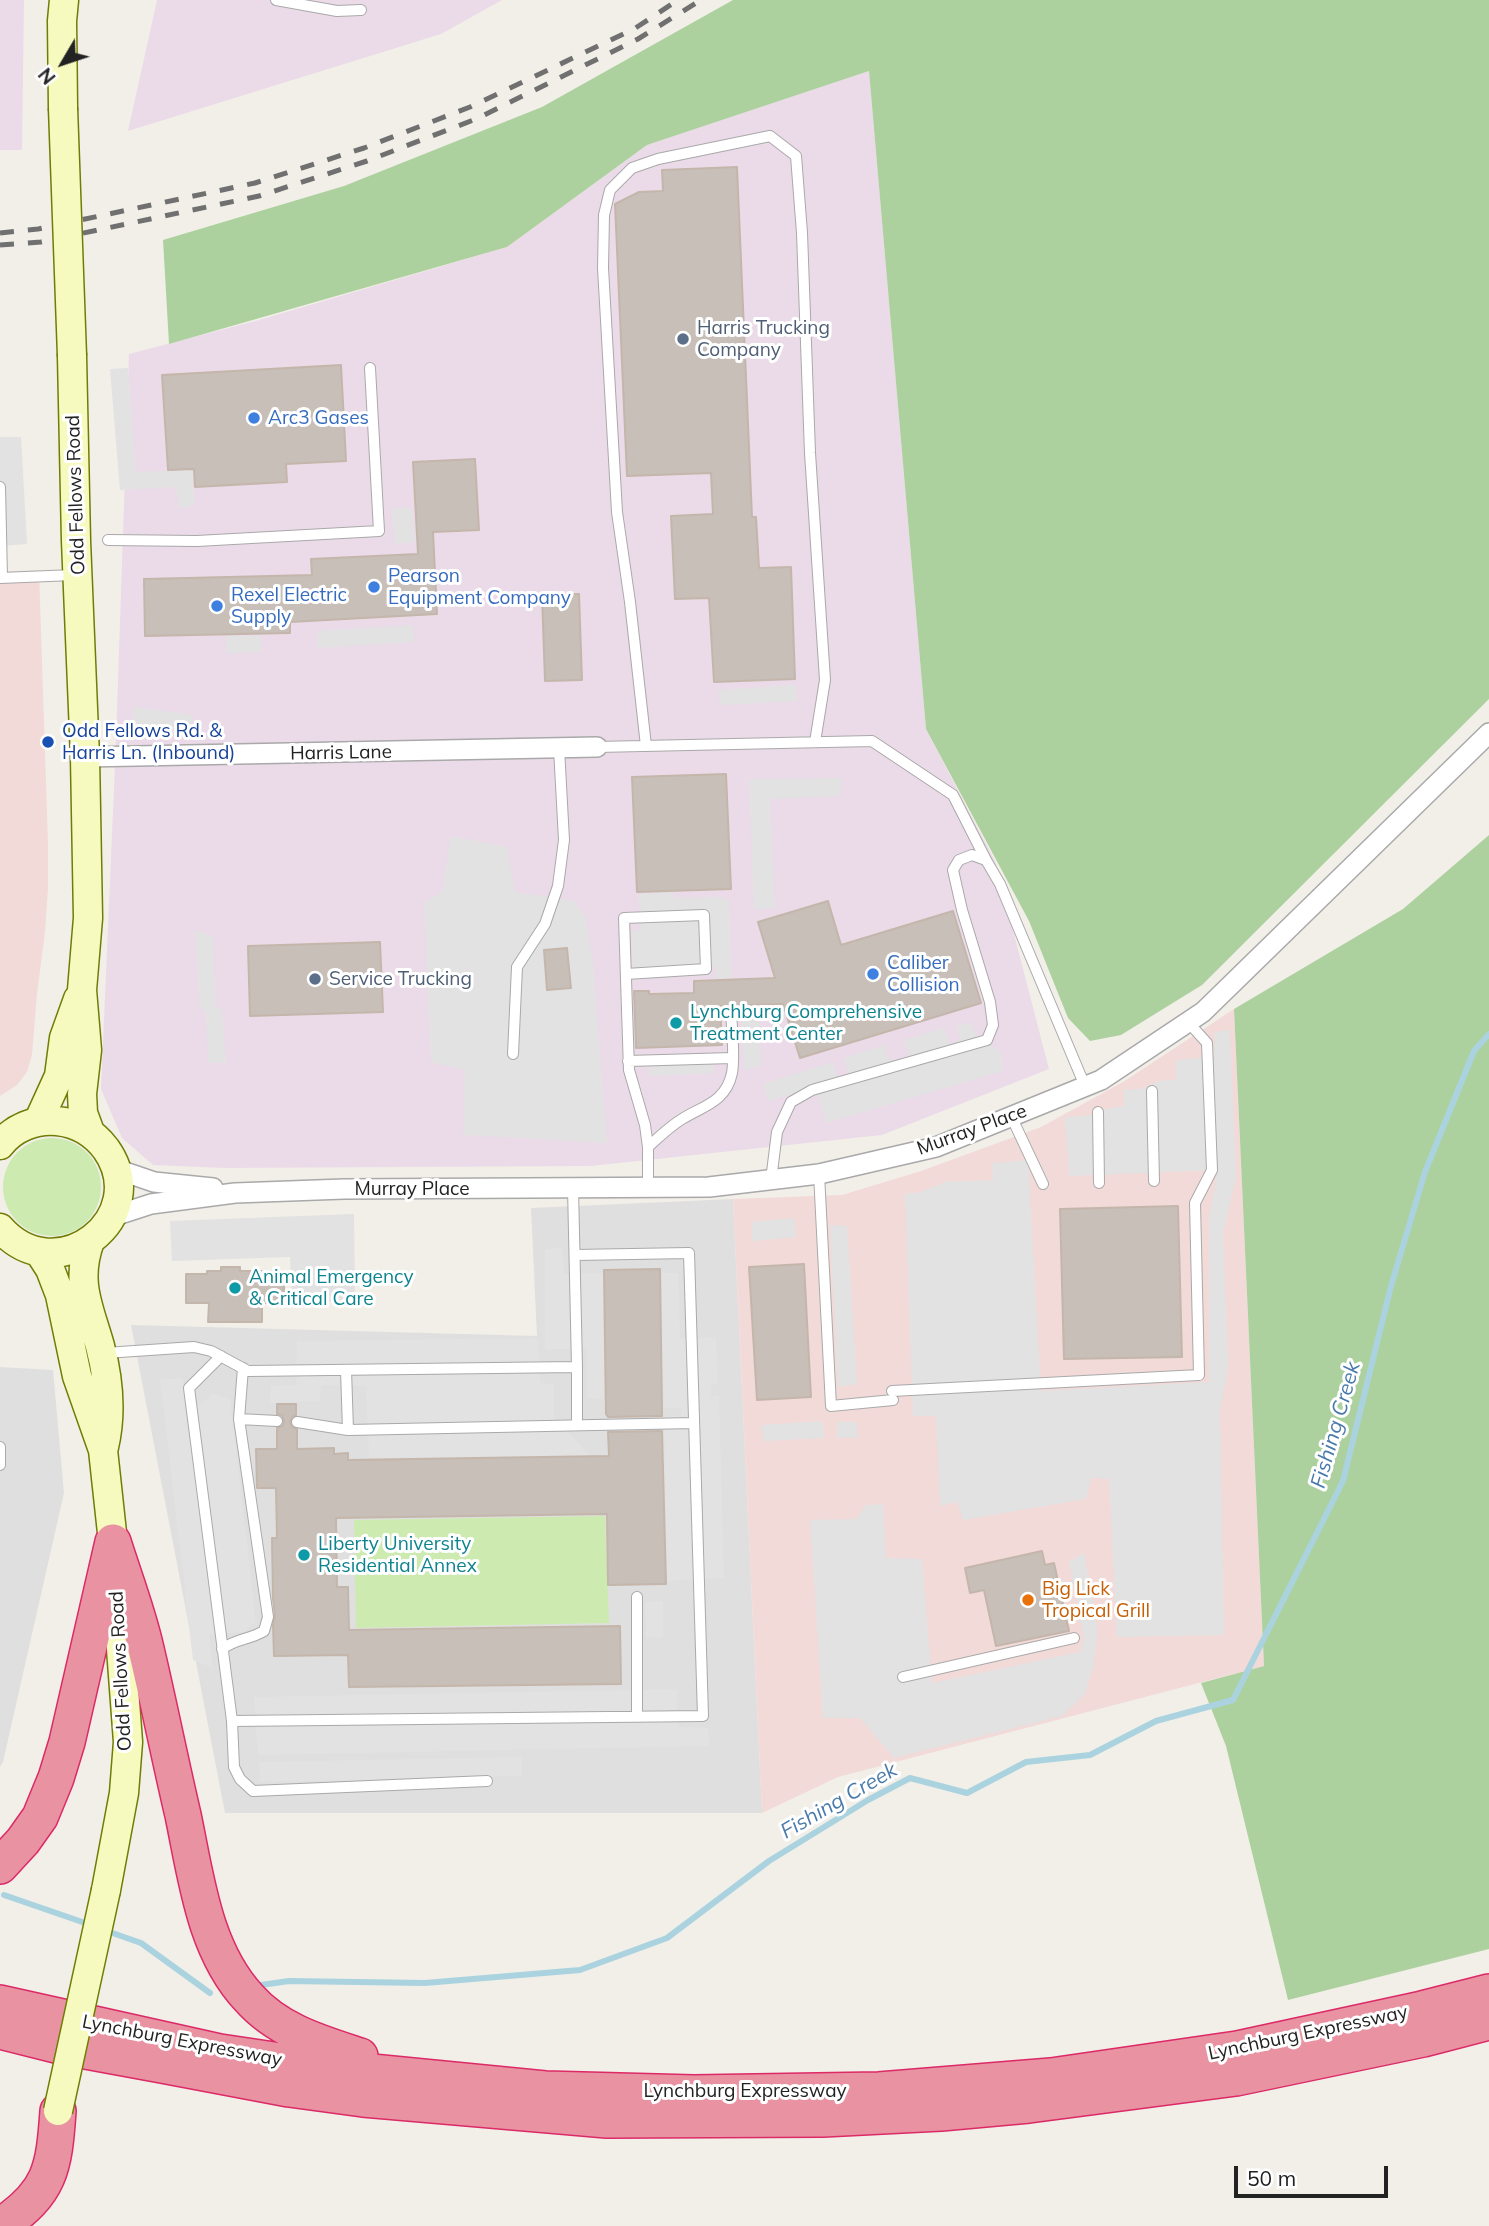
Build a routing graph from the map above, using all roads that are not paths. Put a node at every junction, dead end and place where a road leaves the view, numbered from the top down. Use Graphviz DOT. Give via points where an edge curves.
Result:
graph roads {
  1 [pos="64,0"];
  2 [pos="276,0"];
  3 [pos="361,10"];
  4 [pos="370,368"];
  5 [pos="0,487"];
  6 [pos="108,540"];
  7 [pos="78,575"];
  8 [pos="1,578"];
  9 [pos="1489,733"];
  10 [pos="815,742"];
  11 [pos="646,746"];
  12 [pos="597,747"];
  13 [pos="559,748"];
  14 [pos="85,757"];
  15 [pos="986,860"];
  16 [pos="626,974"];
  17 [pos="82,990"];
  18 [pos="731,1013"];
  19 [pos="1188,1022"];
  20 [pos="513,1054"];
  21 [pos="732,1058"];
  22 [pos="628,1061"];
  23 [pos="1085,1086"];
  24 [pos="1152,1091"];
  25 [pos="1098,1112"];
  26 [pos="1011,1116"];
  27 [pos="38,1122"];
  28 [pos="90,1132"];
  29 [pos="0,1145"];
  30 [pos="648,1147"];
  31 [pos="116,1169"];
  32 [pos="818,1174"];
  33 [pos="771,1180"];
  34 [pos="1154,1181"];
  35 [pos="1099,1183"];
  36 [pos="1043,1184"];
  37 [pos="648,1187"];
  38 [pos="573,1188"];
  39 [pos="235,1193"];
  40 [pos="111,1217"];
  41 [pos="13,1240"];
  42 [pos="90,1241"];
  43 [pos="575,1255"];
  44 [pos="101,1353"];
  45 [pos="221,1356"];
  46 [pos="577,1367"];
  47 [pos="243,1368"];
  48 [pos="346,1370"];
  49 [pos="239,1419"];
  50 [pos="277,1421"];
  51 [pos="297,1422"];
  52 [pos="694,1423"];
  53 [pos="577,1425"];
  54 [pos="348,1430"];
  55 [pos="0,1447"];
  56 [pos="103,1450"];
  57 [pos="0,1465"];
  58 [pos="113,1542"];
  59 [pos="637,1597"];
  60 [pos="1074,1638"];
  61 [pos="222,1648"];
  62 [pos="903,1677"];
  63 [pos="637,1717"];
  64 [pos="232,1721"];
  65 [pos="487,1782"];
  66 [pos="0,1866"];
  67 [pos="1489,1992"];
  68 [pos="0,2003"];
  69 [pos="1489,2022"];
  70 [pos="0,2031"];
  71 [pos="64,2047"];
  72 [pos="0,2051"];
  73 [pos="434,2078"];
  74 [pos="58,2111"];
  75 [pos="0,2200"];
  76 [pos="0,2226"];
  1 -- 7 [label="main road, Odd Fellows Road, bridge" via="63,108"];
  2 -- 3 [label="lane" via="337,11"];
  4 -- 6 [label="lane" via="379,531 197,541"];
  5 -- 8 [label="lane"];
  7 -- 8 [label="lane"];
  7 -- 14 [label="main road, Odd Fellows Road"];
  9 -- 19 [label="street, Murray Place"];
  10 -- 11 [label="lane"];
  10 -- 11 [label="lane" via="825,680 801,220 796,156 770,136 632,168 610,190 604,215 603,280 617,512"];
  10 -- 15 [label="lane" via="873,741 953,795"];
  11 -- 12 [label="lane"];
  12 -- 13 [label="street, Harris Lane"];
  13 -- 14 [label="street, Harris Lane"];
  13 -- 20 [label="lane" via="564,840 558,886 545,924 517,967"];
  14 -- 17 [label="main road, Odd Fellows Road" via="88,918"];
  15 -- 23 [label="lane"];
  15 -- 33 [label="lane" via="972,855 959,860 953,870 989,1002 993,1026 987,1040 812,1090 791,1102 777,1132"];
  16 -- 16 [label="lane" via="624,918 704,915 706,969"];
  16 -- 22 [label="lane"];
  17 -- 27 [label="main road, Odd Fellows Road" via="64,1038 59,1076"];
  17 -- 28 [label="main road, Odd Fellows Road" via="87,1051 83,1113"];
  18 -- 21 [label="lane"];
  19 -- 23 [label="street, Murray Place"];
  19 -- 32 [label="lane" via="1207,1043 1212,1170 1195,1203 1199,1375 892,1395 831,1406"];
  21 -- 22 [label="lane"];
  21 -- 30 [label="lane" via="732,1074 722,1095 683,1118"];
  22 -- 30 [label="lane"];
  23 -- 26 [label="street, Murray Place"];
  24 -- 34 [label="lane"];
  25 -- 35 [label="lane"];
  26 -- 32 [label="street, Murray Place" via="936,1147"];
  26 -- 36 [label="lane"];
  27 -- 28 [label="main road" via="65,1122"];
  27 -- 29 [label="main road" via="13,1132"];
  28 -- 31 [label="main road"];
  30 -- 37 [label="lane"];
  31 -- 39 [label="street, Murray Place" via="154,1182"];
  31 -- 40 [label="main road" via="117,1202"];
  32 -- 33 [label="street, Murray Place"];
  33 -- 37 [label="street, Murray Place"];
  37 -- 38 [label="street, Murray Place"];
  38 -- 39 [label="street, Murray Place"];
  38 -- 43 [label="lane"];
  39 -- 40 [label="street, Murray Place" via="152,1204"];
  40 -- 42 [label="main road"];
  41 -- 42 [label="main road" via="60,1253"];
  41 -- 56 [label="main road, Odd Fellows Road" via="50,1269 77,1376"];
  42 -- 44 [label="main road, Odd Fellows Road" via="83,1260 83,1291"];
  43 -- 46 [label="lane"];
  43 -- 52 [label="lane" via="689,1253"];
  44 -- 45 [label="lane" via="194,1347"];
  44 -- 56 [label="main road, Odd Fellows Road" via="110,1398"];
  45 -- 47 [label="lane"];
  45 -- 61 [label="lane" via="189,1388"];
  46 -- 48 [label="lane"];
  46 -- 53 [label="lane"];
  47 -- 48 [label="lane"];
  47 -- 49 [label="lane"];
  48 -- 54 [label="lane"];
  49 -- 50 [label="lane"];
  49 -- 61 [label="lane" via="268,1617 264,1631"];
  51 -- 54 [label="lane"];
  52 -- 53 [label="lane"];
  52 -- 63 [label="lane" via="703,1716"];
  53 -- 54 [label="lane"];
  55 -- 57 [label="lane"];
  56 -- 58 [label="main road, Odd Fellows Road"];
  58 -- 66 [label="highway" via="56,1778 40,1817"];
  58 -- 73 [label="highway" via="145,1644 201,1899 216,1948 232,1978 269,2017 293,2032"];
  58 -- 74 [label="main road, Odd Fellows Road, bridge" via="128,1742 124,1793"];
  59 -- 63 [label="lane"];
  60 -- 62 [label="lane"];
  61 -- 64 [label="lane"];
  63 -- 64 [label="lane"];
  64 -- 65 [label="lane" via="234,1767 253,1791"];
  67 -- 73 [label="highway, Lynchburg Expressway" via="1237,2049 1051,2076 932,2086 694,2093 545,2089"];
  68 -- 73 [label="highway, Lynchburg Expressway" via="220,2052"];
  69 -- 71 [label="highway, Lynchburg Expressway" via="1236,2078 1029,2105 823,2119 607,2120 363,2099"];
  70 -- 71 [label="highway, Lynchburg Expressway"];
  71 -- 72 [label="highway"];
  74 -- 75 [label="highway" via="17,2188"];
  74 -- 76 [label="highway" via="49,2176 20,2213"];
}
